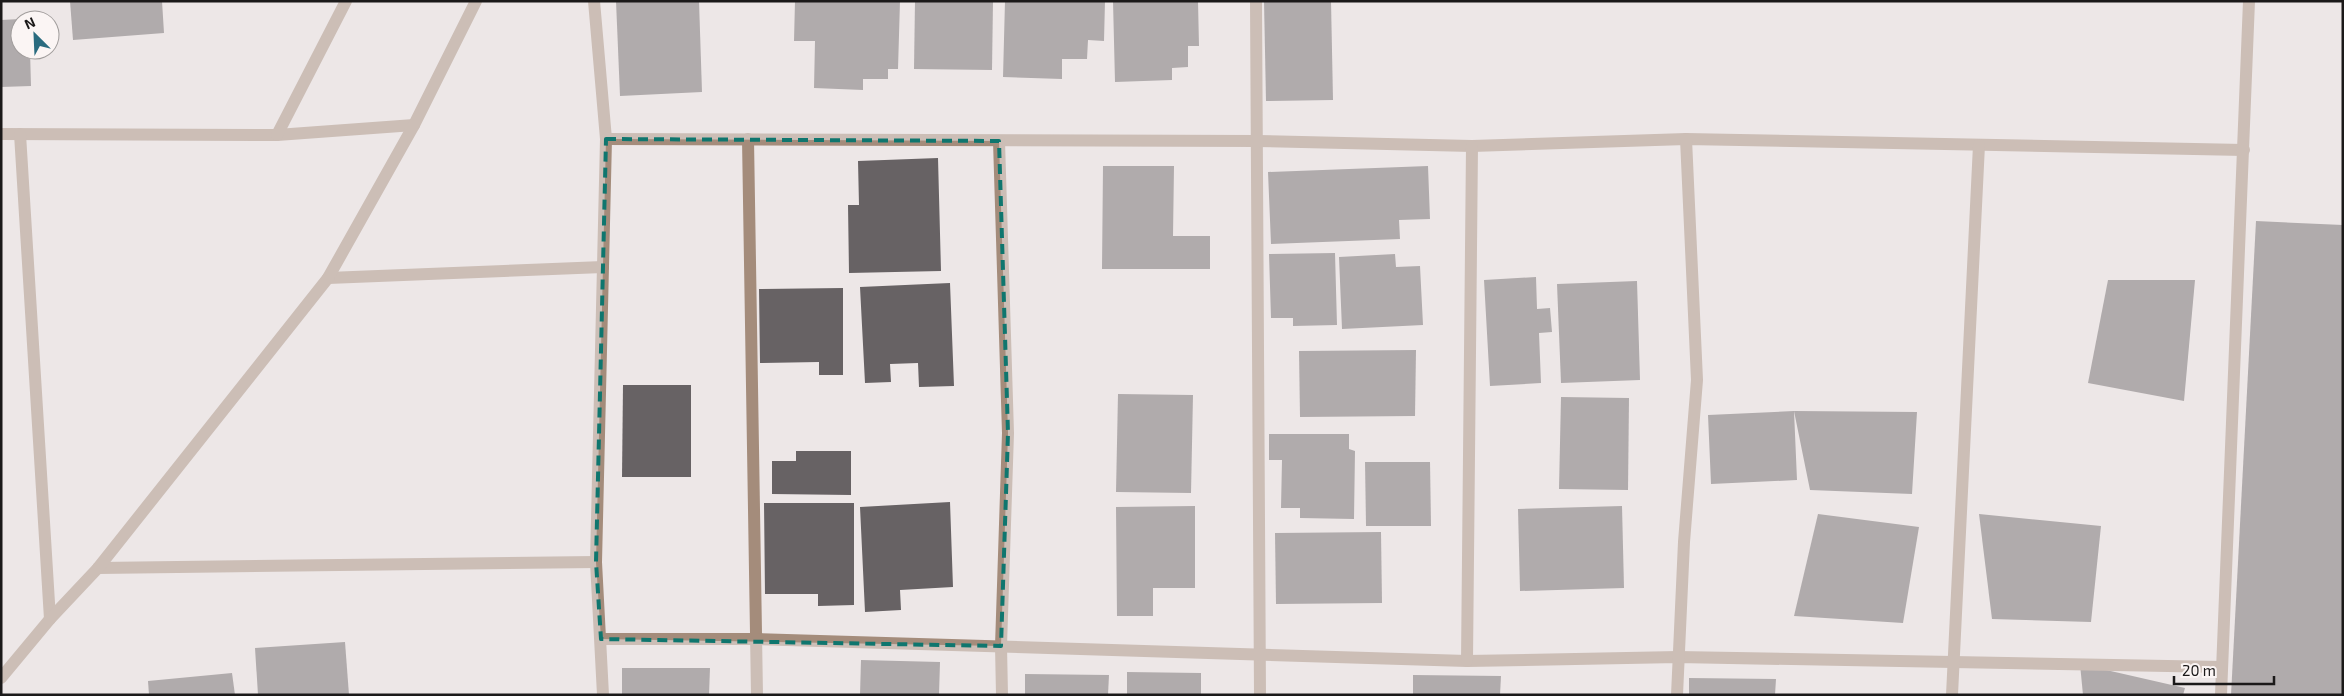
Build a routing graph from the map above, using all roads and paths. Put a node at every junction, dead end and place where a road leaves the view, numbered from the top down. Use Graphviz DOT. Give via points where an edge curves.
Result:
graph roads {
  1 [pos="346,1"];
  2 [pos="476,1"];
  3 [pos="594,1"];
  4 [pos="1256,1"];
  5 [pos="2249,1"];
  6 [pos="414,125"];
  7 [pos="1,134"];
  8 [pos="20,134"];
  9 [pos="277,135"];
  10 [pos="606,139"];
  11 [pos="748,139"];
  12 [pos="1686,139"];
  13 [pos="999,141"];
  14 [pos="1257,141"];
  15 [pos="1979,145"];
  16 [pos="1472,146"];
  17 [pos="2244,150"];
  18 [pos="603,266"];
  19 [pos="328,278"];
  20 [pos="596,562"];
  21 [pos="98,568"];
  22 [pos="50,619"];
  23 [pos="601,639"];
  24 [pos="756,639"];
  25 [pos="1001,646"];
  26 [pos="1258,656"];
  27 [pos="1678,656"];
  28 [pos="1467,661"];
  29 [pos="1953,661"];
  30 [pos="2222,667"];
  31 [pos="1,678"];
  32 [pos="603,695"];
  33 [pos="757,695"];
  34 [pos="1002,695"];
  35 [pos="1260,695"];
  36 [pos="1677,695"];
  37 [pos="1952,695"];
  38 [pos="2221,695"];
  1 -- 9 [label="street"];
  2 -- 6 [label="street"];
  3 -- 10 [label="street"];
  4 -- 14 [label="street"];
  5 -- 17 [label="street"];
  6 -- 9 [label="street"];
  6 -- 19 [label="street"];
  7 -- 8 [label="street"];
  8 -- 9 [label="street"];
  8 -- 22 [label="street"];
  10 -- 11 [label="street"];
  10 -- 18 [label="street"];
  11 -- 13 [label="street"];
  11 -- 24 [label="street"];
  12 -- 15 [label="street"];
  12 -- 16 [label="street"];
  12 -- 27 [label="street" via="1697,380"];
  13 -- 14 [label="street"];
  13 -- 25 [label="street" via="1008,433"];
  14 -- 16 [label="street"];
  14 -- 26 [label="street"];
  15 -- 17 [label="street"];
  15 -- 29 [label="street"];
  16 -- 28 [label="street"];
  17 -- 30 [label="street"];
  18 -- 19 [label="street"];
  18 -- 20 [label="street"];
  19 -- 21 [label="street"];
  20 -- 21 [label="street"];
  20 -- 23 [label="street"];
  21 -- 22 [label="street"];
  22 -- 31 [label="street"];
  23 -- 24 [label="street"];
  23 -- 32 [label="street"];
  24 -- 25 [label="street"];
  24 -- 33 [label="street"];
  25 -- 26 [label="street"];
  25 -- 34 [label="street"];
  26 -- 28 [label="street"];
  26 -- 35 [label="street"];
  27 -- 28 [label="street"];
  27 -- 29 [label="street"];
  27 -- 36 [label="street"];
  29 -- 30 [label="street"];
  29 -- 37 [label="street"];
  30 -- 38 [label="street"];
}
